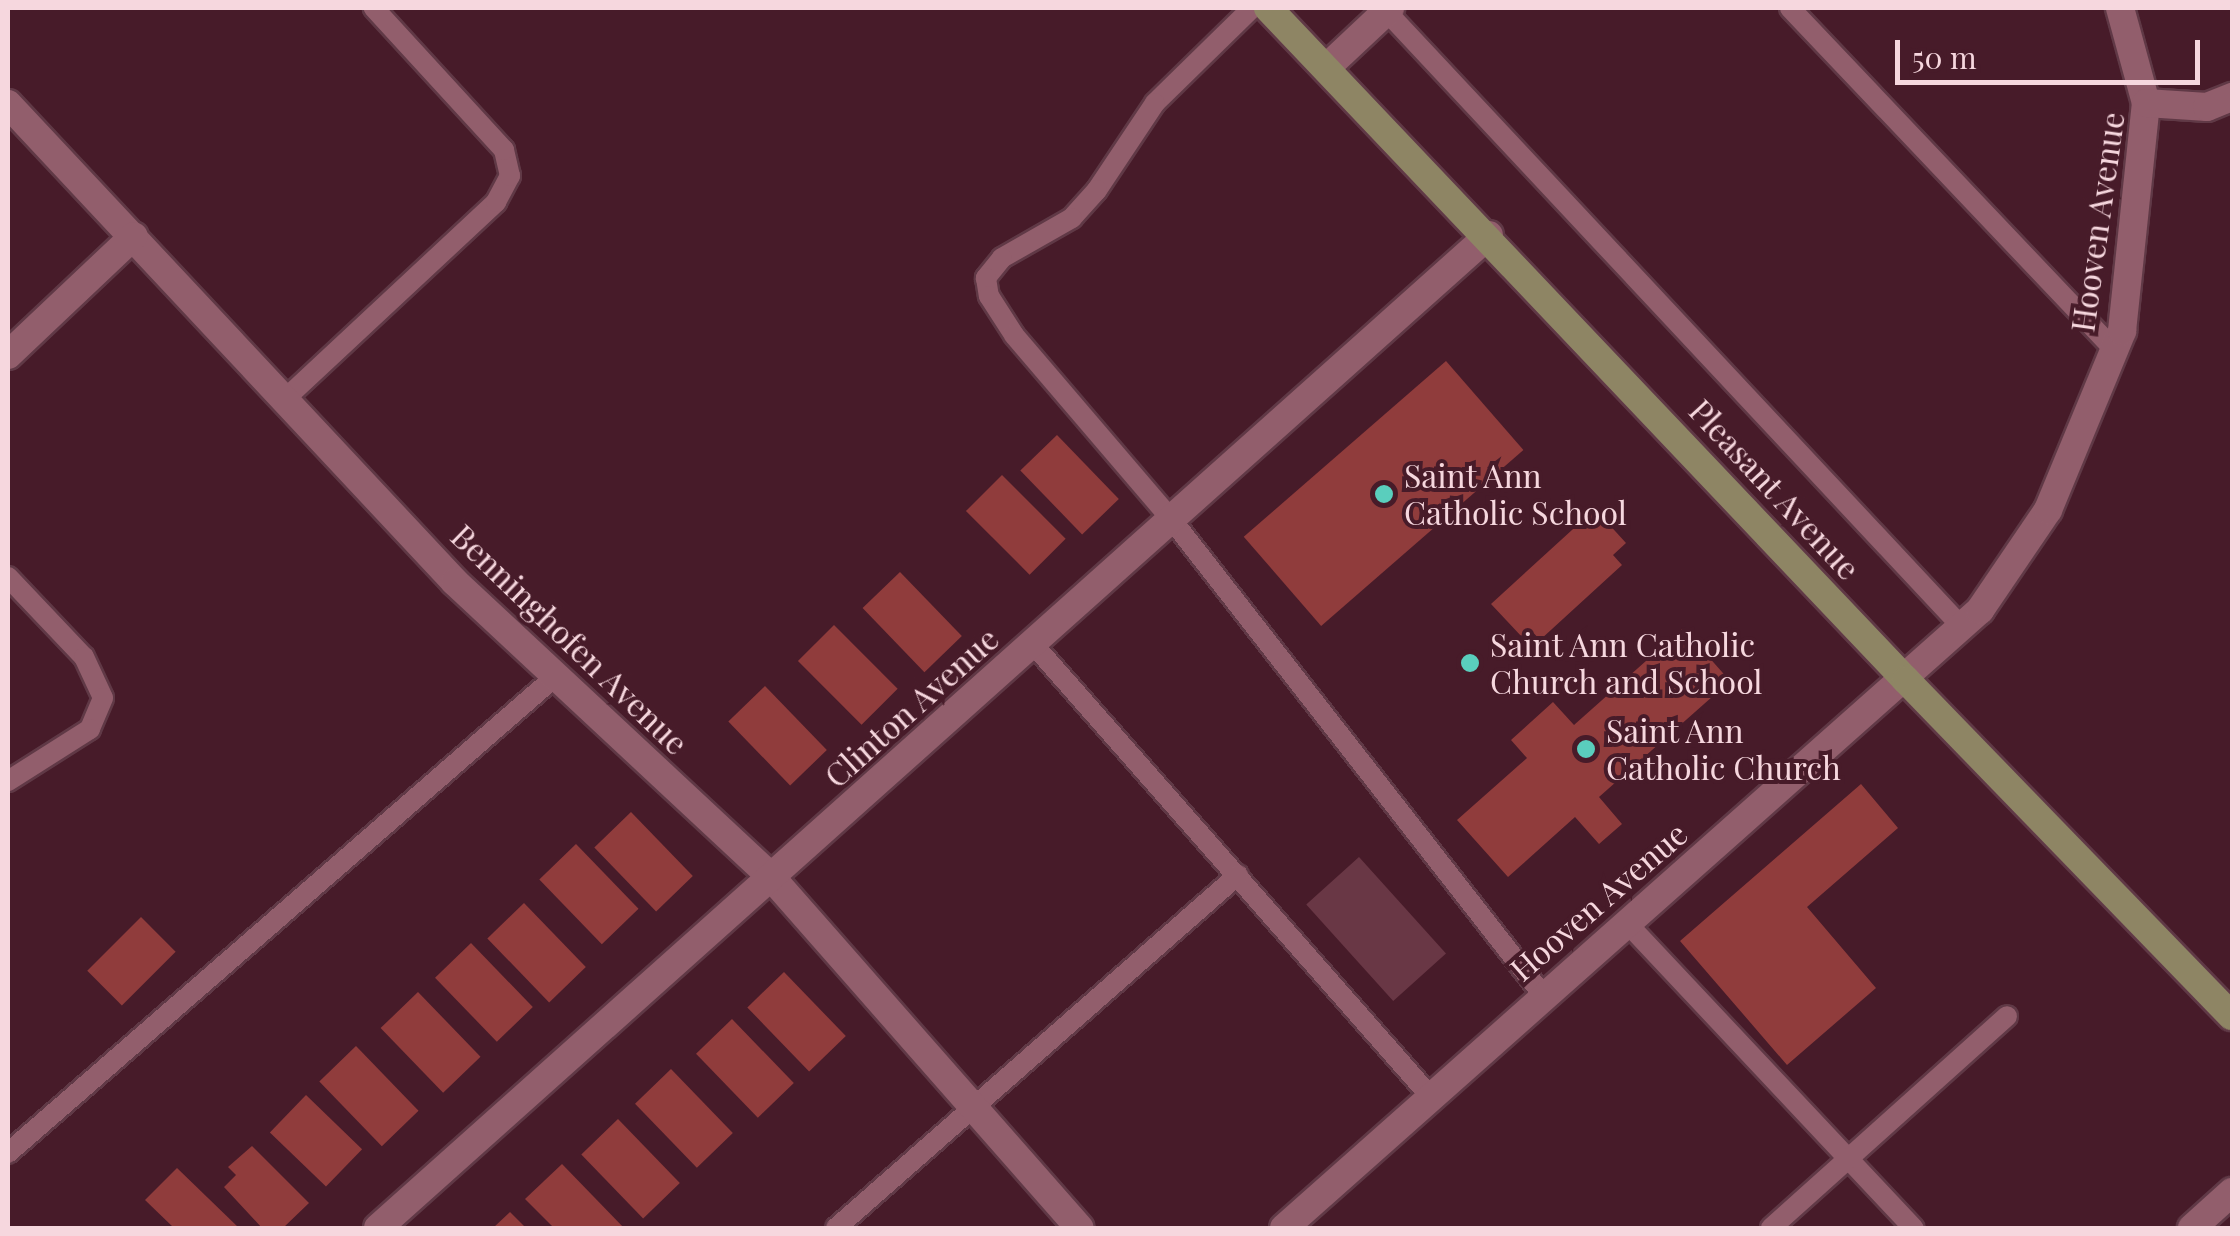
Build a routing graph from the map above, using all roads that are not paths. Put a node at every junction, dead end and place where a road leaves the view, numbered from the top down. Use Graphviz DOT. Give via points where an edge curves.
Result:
graph roads {
  1 [pos="374,8"];
  2 [pos="1252,8"];
  3 [pos="1268,8"];
  4 [pos="1790,8"];
  5 [pos="2120,8"];
  6 [pos="1388,10"];
  7 [pos="1326,68"];
  8 [pos="2232,97"];
  9 [pos="2146,102"];
  10 [pos="8,104"];
  11 [pos="1488,235"];
  12 [pos="134,236"];
  13 [pos="2114,350"];
  14 [pos="8,355"];
  15 [pos="286,399"];
  16 [pos="1172,520"];
  17 [pos="8,576"];
  18 [pos="1962,627"];
  19 [pos="1032,644"];
  20 [pos="556,676"];
  21 [pos="1906,680"];
  22 [pos="8,781"];
  23 [pos="1238,874"];
  24 [pos="772,878"];
  25 [pos="1626,922"];
  26 [pos="1542,995"];
  27 [pos="2007,1016"];
  28 [pos="2232,1016"];
  29 [pos="1431,1097"];
  30 [pos="974,1108"];
  31 [pos="8,1153"];
  32 [pos="1850,1158"];
  33 [pos="2232,1192"];
  34 [pos="378,1228"];
  35 [pos="836,1228"];
  36 [pos="1080,1228"];
  37 [pos="1284,1228"];
  38 [pos="1771,1228"];
  39 [pos="1913,1228"];
  40 [pos="2192,1228"];
  1 -- 15 [label="lane" via="504,150 510,176 496,202"];
  2 -- 16 [label="lane" via="1155,103 1072,218 1002,258 986,278 989,296 1014,336"];
  3 -- 7 [label="main road, Pleasant Avenue"];
  4 -- 13 [label="lane"];
  5 -- 9 [label="street"];
  6 -- 7 [label="street"];
  6 -- 18 [label="lane"];
  7 -- 11 [label="main road, Pleasant Avenue"];
  8 -- 9 [label="street, Hooven Avenue" via="2208,107"];
  9 -- 13 [label="street, Hooven Avenue" via="2122,331"];
  10 -- 12 [label="street, Benninghofen Avenue"];
  11 -- 16 [label="street, Clinton Avenue"];
  11 -- 21 [label="main road, Pleasant Avenue"];
  12 -- 14 [label="street"];
  12 -- 15 [label="street, Benninghofen Avenue"];
  13 -- 18 [label="street, Hooven Avenue" via="2048,510"];
  15 -- 20 [label="street, Benninghofen Avenue" via="455,582"];
  16 -- 19 [label="street, Clinton Avenue"];
  16 -- 26 [label="lane"];
  17 -- 22 [label="lane" via="84,658 103,698 90,729"];
  18 -- 21 [label="street, Hooven Avenue"];
  19 -- 23 [label="lane"];
  19 -- 24 [label="street, Clinton Avenue"];
  20 -- 24 [label="street, Benninghofen Avenue"];
  20 -- 31 [label="lane"];
  21 -- 25 [label="street, Hooven Avenue"];
  21 -- 28 [label="main road, Pleasant Avenue"];
  23 -- 29 [label="lane"];
  23 -- 30 [label="lane"];
  24 -- 30 [label="street, Benninghofen Avenue"];
  24 -- 34 [label="street, Clinton Avenue"];
  25 -- 26 [label="street, Hooven Avenue"];
  25 -- 32 [label="lane"];
  26 -- 29 [label="street, Hooven Avenue"];
  27 -- 32 [label="lane"];
  29 -- 37 [label="street, Hooven Avenue"];
  30 -- 35 [label="lane"];
  30 -- 36 [label="street, Benninghofen Avenue"];
  32 -- 38 [label="lane"];
  32 -- 39 [label="lane"];
  33 -- 40 [label="street"];
}
